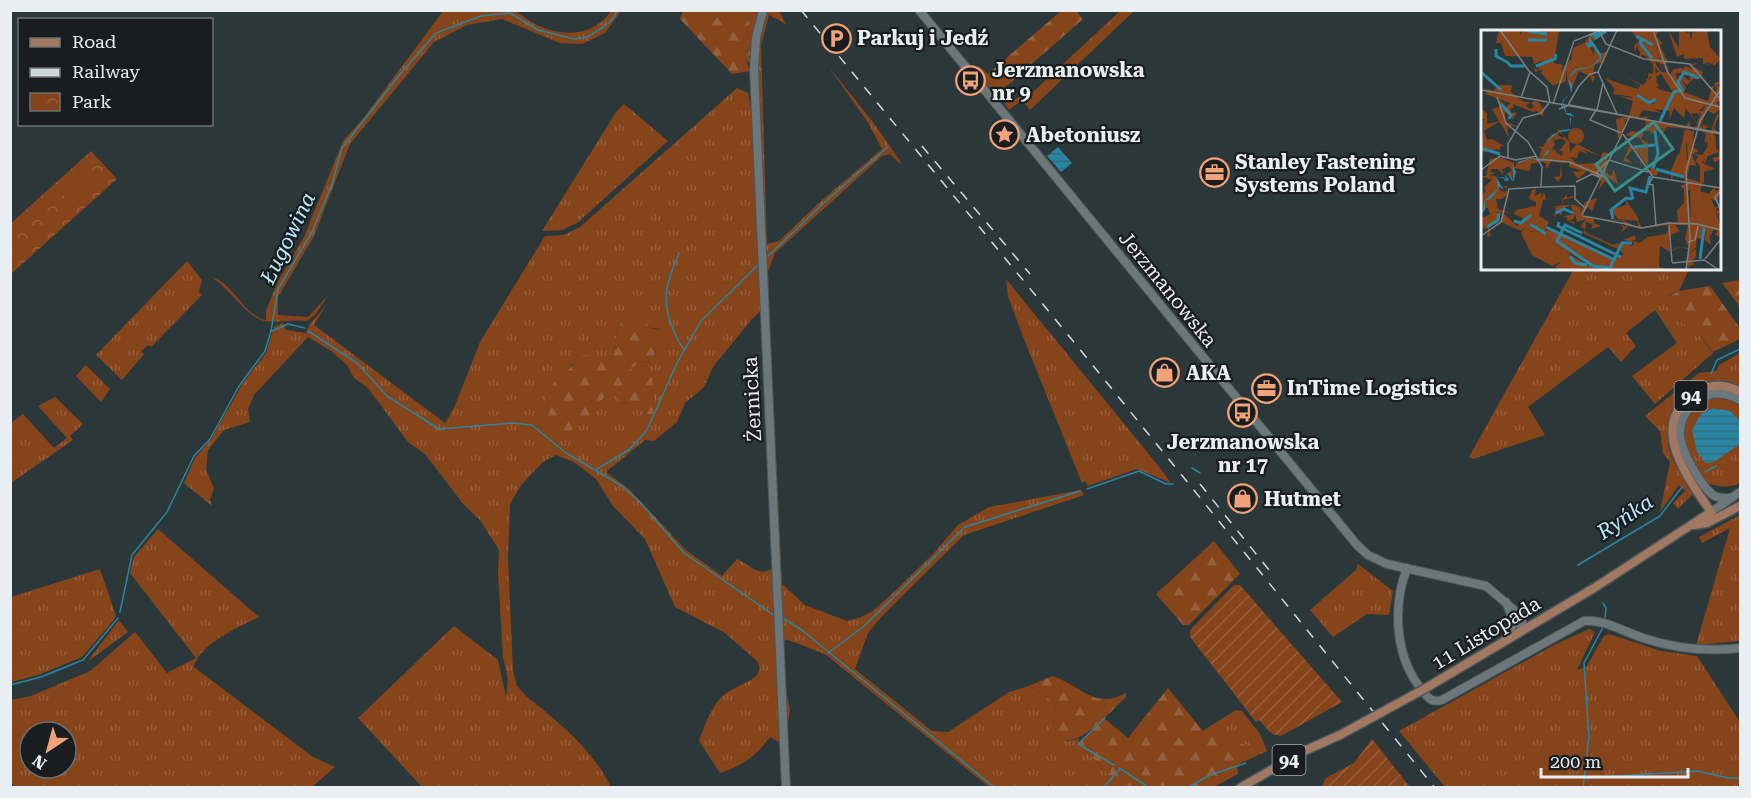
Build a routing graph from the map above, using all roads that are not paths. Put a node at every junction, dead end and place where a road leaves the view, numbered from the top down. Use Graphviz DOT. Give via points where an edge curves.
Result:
graph roads {
  1 [pos="763,10"];
  2 [pos="919,10"];
  3 [pos="1740,392"];
  4 [pos="1740,400"];
  5 [pos="1740,492"];
  6 [pos="1731,498"];
  7 [pos="1740,506"];
  8 [pos="1711,512"];
  9 [pos="1692,525"];
  10 [pos="1407,568"];
  11 [pos="1516,617"];
  12 [pos="1539,621"];
  13 [pos="1524,629"];
  14 [pos="1505,640"];
  15 [pos="1740,648"];
  16 [pos="786,788"];
  17 [pos="1240,788"];
  1 -- 16 [label="street, Żernicka" via="756,38 754,78"];
  2 -- 10 [label="street, Jerzmanowska" via="1357,545 1379,561"];
  3 -- 8 [label="main road, 94" via="1724,386 1704,388 1688,398 1674,421 1676,456"];
  4 -- 6 [label="street" via="1725,394 1707,395 1688,410 1680,431 1686,455 1707,489 1716,497"];
  5 -- 6 [label="street, 11 Listopada"];
  6 -- 8 [label="street, 11 Listopada"];
  7 -- 9 [label="main road" via="1707,523"];
  8 -- 9 [label="main road, 11 Listopada / 94"];
  9 -- 12 [label="main road, 11 Listopada / 94"];
  10 -- 11 [label="street, Jerzmanowska" via="1479,583 1505,601"];
  10 -- 15 [label="street" via="1398,611 1404,658 1410,675 1435,701 1589,620 1688,649"];
  11 -- 12 [label="street"];
  11 -- 13 [label="street, Jerzmanowska"];
  11 -- 14 [label="street"];
  12 -- 13 [label="main road, 11 Listopada / 94"];
  13 -- 14 [label="main road, 11 Listopada / 94"];
  14 -- 17 [label="main road, 11 Listopada / 94, bridge"];
}
